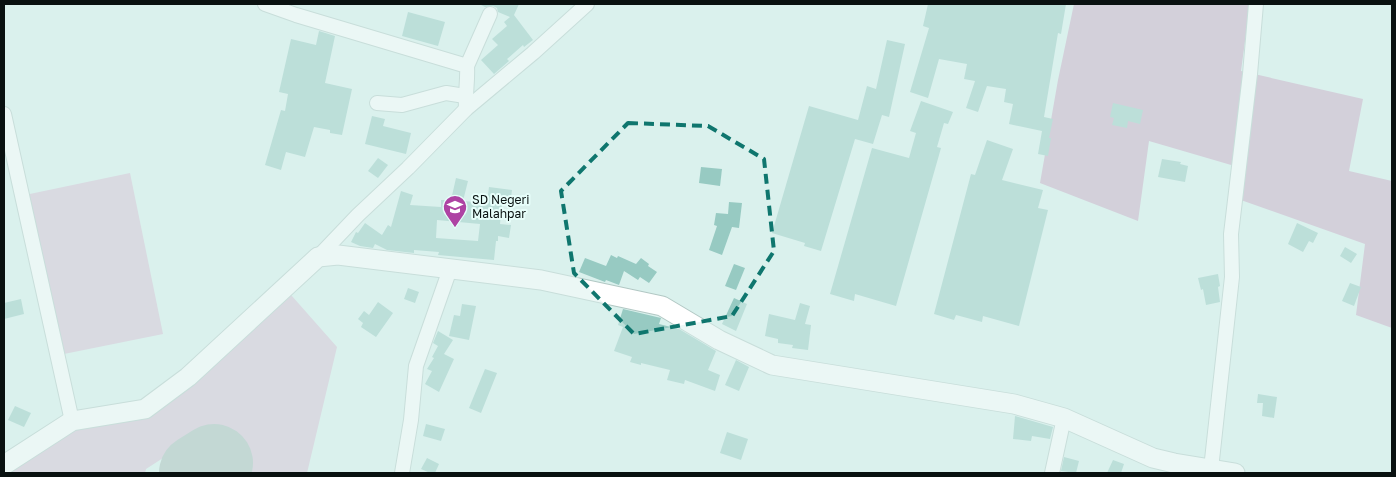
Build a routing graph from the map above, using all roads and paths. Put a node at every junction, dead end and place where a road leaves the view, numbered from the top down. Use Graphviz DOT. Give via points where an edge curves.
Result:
graph roads {
  1 [pos="264,4"];
  2 [pos="587,4"];
  3 [pos="1256,4"];
  4 [pos="296,9"];
  5 [pos="490,14"];
  6 [pos="467,66"];
  7 [pos="466,102"];
  8 [pos="377,103"];
  9 [pos="4,114"];
  10 [pos="7,146"];
  11 [pos="318,257"];
  12 [pos="450,269"];
  13 [pos="1064,418"];
  14 [pos="72,421"];
  15 [pos="4,465"];
  16 [pos="1212,469"];
  17 [pos="402,473"];
  18 [pos="1052,473"];
  19 [pos="1236,473"];
  1 -- 4 [label="street"];
  2 -- 7 [label="street" via="533,52"];
  3 -- 16 [label="street" via="1231,234 1232,277"];
  4 -- 6 [label="street"];
  5 -- 6 [label="street"];
  6 -- 7 [label="street"];
  7 -- 8 [label="street" via="446,93 402,105"];
  7 -- 11 [label="street" via="408,168"];
  9 -- 10 [label="street"];
  10 -- 14 [label="street"];
  11 -- 12 [label="street" via="338,255"];
  11 -- 14 [label="street" via="188,377 145,409"];
  12 -- 13 [label="street" via="540,280 662,306 719,340 772,365 1014,404"];
  12 -- 17 [label="street" via="416,366"];
  13 -- 16 [label="street" via="1153,458"];
  13 -- 18 [label="street"];
  14 -- 15 [label="street"];
  16 -- 19 [label="street"];
}
